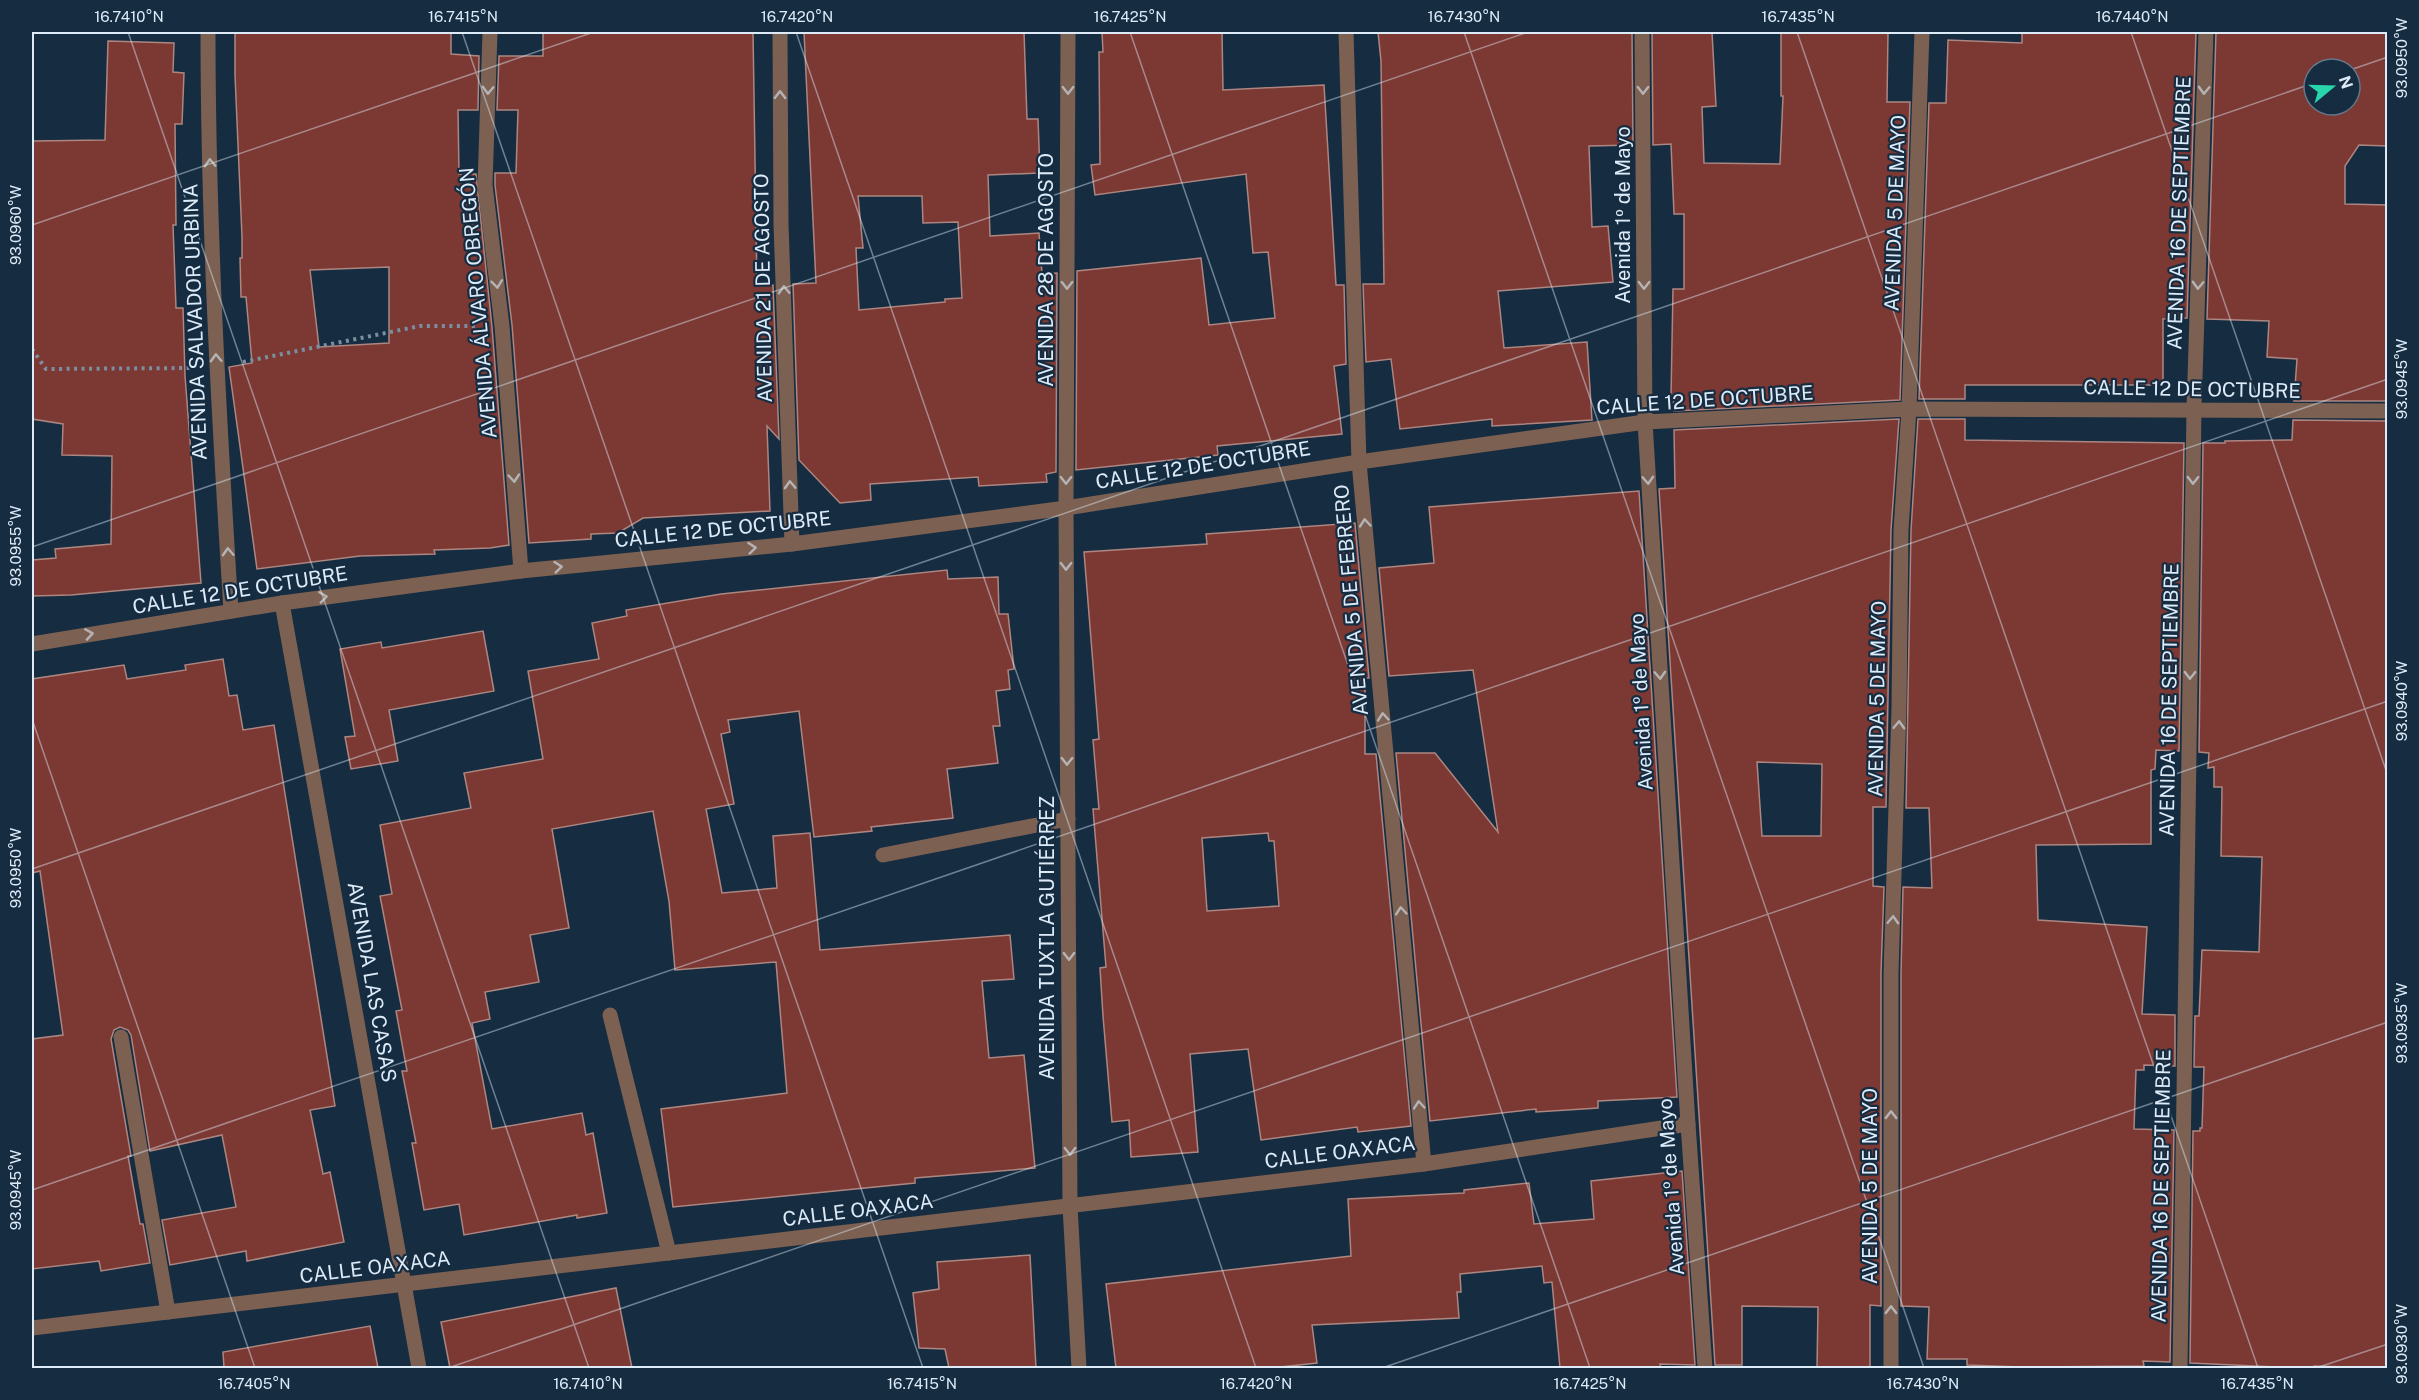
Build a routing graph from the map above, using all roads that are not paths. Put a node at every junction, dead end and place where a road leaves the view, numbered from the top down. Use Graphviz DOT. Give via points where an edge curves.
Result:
graph roads {
  1 [pos="208,32"];
  2 [pos="490,32"];
  3 [pos="780,32"];
  4 [pos="1068,32"];
  5 [pos="1346,32"];
  6 [pos="1642,32"];
  7 [pos="1922,32"];
  8 [pos="2206,32"];
  9 [pos="1909,409"];
  10 [pos="2194,409"];
  11 [pos="2388,411"];
  12 [pos="1645,422"];
  13 [pos="1359,462"];
  14 [pos="1066,508"];
  15 [pos="792,544"];
  16 [pos="521,571"];
  17 [pos="282,603"];
  18 [pos="231,611"];
  19 [pos="32,644"];
  20 [pos="1068,819"];
  21 [pos="883,855"];
  22 [pos="610,1015"];
  23 [pos="121,1037"];
  24 [pos="1688,1124"];
  25 [pos="1424,1164"];
  26 [pos="1070,1206"];
  27 [pos="669,1253"];
  28 [pos="405,1285"];
  29 [pos="168,1312"];
  30 [pos="32,1328"];
  31 [pos="418,1368"];
  32 [pos="1078,1368"];
  33 [pos="1705,1368"];
  34 [pos="1891,1368"];
  35 [pos="2180,1368"];
  18 -- 1 [label="street, AVENIDA SALVADOR URBINA, one-way" via="216,368"];
  2 -- 16 [label="street, AVENIDA ÁLVARO OBREGÓN, one-way" via="485,185 502,327"];
  15 -- 3 [label="street, AVENIDA 21 DE AGOSTO, one-way"];
  4 -- 14 [label="street, AVENIDA 28 DE AGOSTO, one-way"];
  5 -- 13 [label="street, AVENIDA 5 DE FEBRERO"];
  6 -- 12 [label="street, Avenida 1º de Mayo, one-way"];
  7 -- 9 [label="street, AVENIDA 5 DE MAYO"];
  8 -- 10 [label="street, AVENIDA 16 DE SEPTIEMBRE, one-way"];
  9 -- 10 [label="street, CALLE 12 DE OCTUBRE"];
  9 -- 12 [label="street, CALLE 12 DE OCTUBRE"];
  34 -- 9 [label="street, AVENIDA 5 DE MAYO, one-way" via="1891,973 1901,530"];
  10 -- 11 [label="street, CALLE 12 DE OCTUBRE"];
  10 -- 35 [label="street, AVENIDA 16 DE SEPTIEMBRE, one-way"];
  12 -- 13 [label="street, CALLE 12 DE OCTUBRE"];
  12 -- 24 [label="street, Avenida 1º de Mayo, one-way"];
  13 -- 14 [label="street, CALLE 12 DE OCTUBRE"];
  25 -- 13 [label="street, AVENIDA 5 DE FEBRERO, one-way"];
  14 -- 15 [label="street, CALLE 12 DE OCTUBRE"];
  14 -- 20 [label="street, AVENIDA TUXTLA GUTIÉRREZ, one-way"];
  16 -- 15 [label="street, CALLE 12 DE OCTUBRE, one-way"];
  17 -- 16 [label="street, CALLE 12 DE OCTUBRE, one-way"];
  17 -- 18 [label="street, CALLE 12 DE OCTUBRE"];
  17 -- 28 [label="street, AVENIDA LAS CASAS"];
  19 -- 18 [label="street, CALLE 12 DE OCTUBRE, one-way"];
  20 -- 21 [label="street"];
  20 -- 26 [label="street, AVENIDA TUXTLA GUTIÉRREZ, one-way"];
  22 -- 27 [label="street"];
  23 -- 29 [label="street"];
  24 -- 25 [label="street, CALLE OAXACA"];
  24 -- 33 [label="street, Avenida 1º de Mayo"];
  25 -- 26 [label="street, CALLE OAXACA"];
  26 -- 27 [label="street, CALLE OAXACA"];
  26 -- 32 [label="street, AVENIDA TUXTLA GUTIÉRREZ"];
  27 -- 28 [label="street, CALLE OAXACA"];
  28 -- 29 [label="street, CALLE OAXACA"];
  28 -- 31 [label="street, AVENIDA LAS CASAS"];
  29 -- 30 [label="street, CALLE OAXACA"];
}
